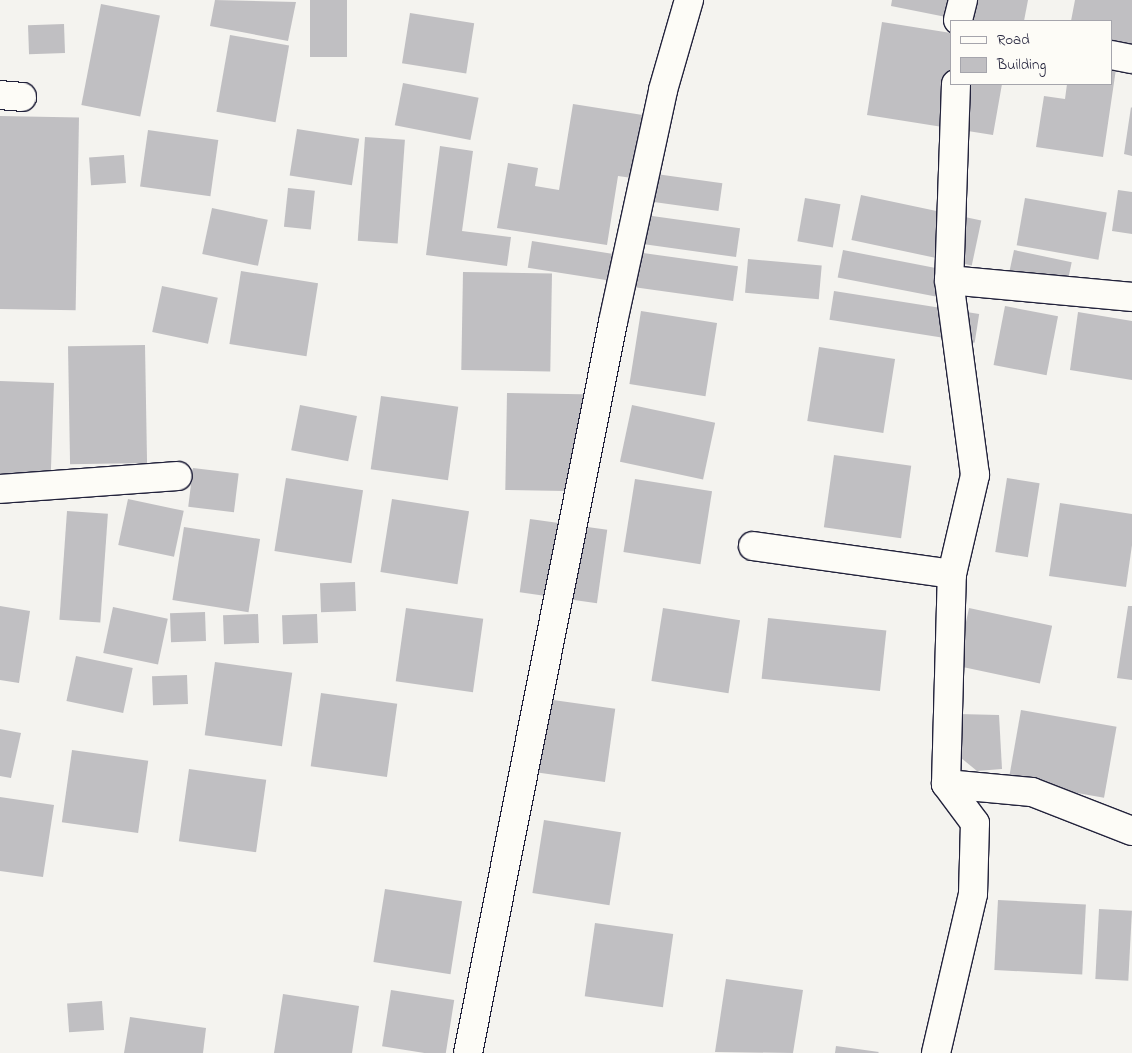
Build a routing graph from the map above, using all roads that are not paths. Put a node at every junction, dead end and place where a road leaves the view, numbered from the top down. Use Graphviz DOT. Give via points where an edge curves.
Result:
graph roads {
  1 [pos="689,0"];
  2 [pos="1112,55"];
  3 [pos="1132,60"];
  4 [pos="956,85"];
  5 [pos="949,280"];
  6 [pos="1132,297"];
  7 [pos="178,476"];
  8 [pos="0,489"];
  9 [pos="753,546"];
  10 [pos="952,574"];
  11 [pos="946,784"];
  12 [pos="1132,831"];
  13 [pos="468,1053"];
  14 [pos="936,1053"];
  1 -- 13 [label="street" via="663,90 615,312"];
  2 -- 3 [label="street"];
  4 -- 5 [label="street"];
  5 -- 6 [label="street"];
  5 -- 10 [label="street" via="975,476"];
  7 -- 8 [label="street"];
  9 -- 10 [label="street"];
  10 -- 11 [label="street"];
  11 -- 12 [label="street" via="1032,792"];
  11 -- 14 [label="street" via="975,823 974,894"];
}
